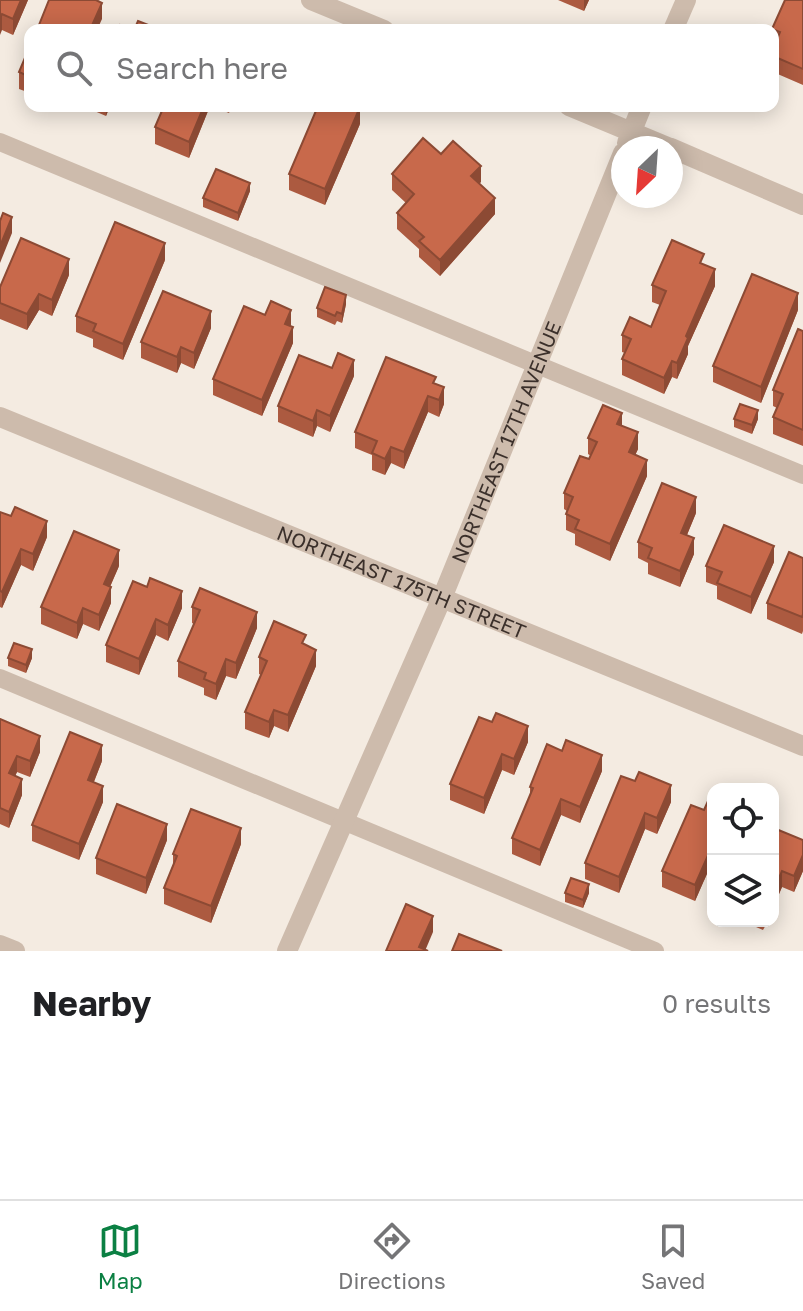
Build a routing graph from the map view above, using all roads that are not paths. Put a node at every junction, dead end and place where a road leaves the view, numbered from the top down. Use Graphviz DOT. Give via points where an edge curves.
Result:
graph roads {
  1 [pos="311,0"];
  2 [pos="686,0"];
  3 [pos="369,24"];
  4 [pos="676,24"];
  5 [pos="578,112"];
  6 [pos="639,112"];
  7 [pos="614,136"];
  8 [pos="629,136"];
  9 [pos="0,142"];
  10 [pos="683,154"];
  11 [pos="611,181"];
  12 [pos="803,205"];
  13 [pos="536,366"];
  14 [pos="0,417"];
  15 [pos="803,475"];
  16 [pos="442,598"];
  17 [pos="0,678"];
  18 [pos="803,746"];
  19 [pos="344,822"];
  20 [pos="0,945"];
  21 [pos="15,951"];
  22 [pos="287,951"];
  23 [pos="655,951"];
  1 -- 3 [label="street"];
  2 -- 4 [label="street"];
  5 -- 7 [label="street"];
  6 -- 8 [label="street, NORTHEAST 17TH AVENUE"];
  9 -- 13 [label="lane"];
  10 -- 12 [label="street"];
  11 -- 13 [label="street, NORTHEAST 17TH AVENUE"];
  13 -- 15 [label="lane"];
  13 -- 16 [label="street, NORTHEAST 17TH AVENUE"];
  14 -- 16 [label="street, NORTHEAST 175TH STREET"];
  16 -- 18 [label="street, NORTHEAST 175TH STREET"];
  16 -- 19 [label="street, NORTHEAST 17TH AVENUE"];
  17 -- 19 [label="lane"];
  19 -- 22 [label="street, NORTHEAST 17TH AVENUE"];
  19 -- 23 [label="lane"];
  20 -- 21 [label="street"];
}
